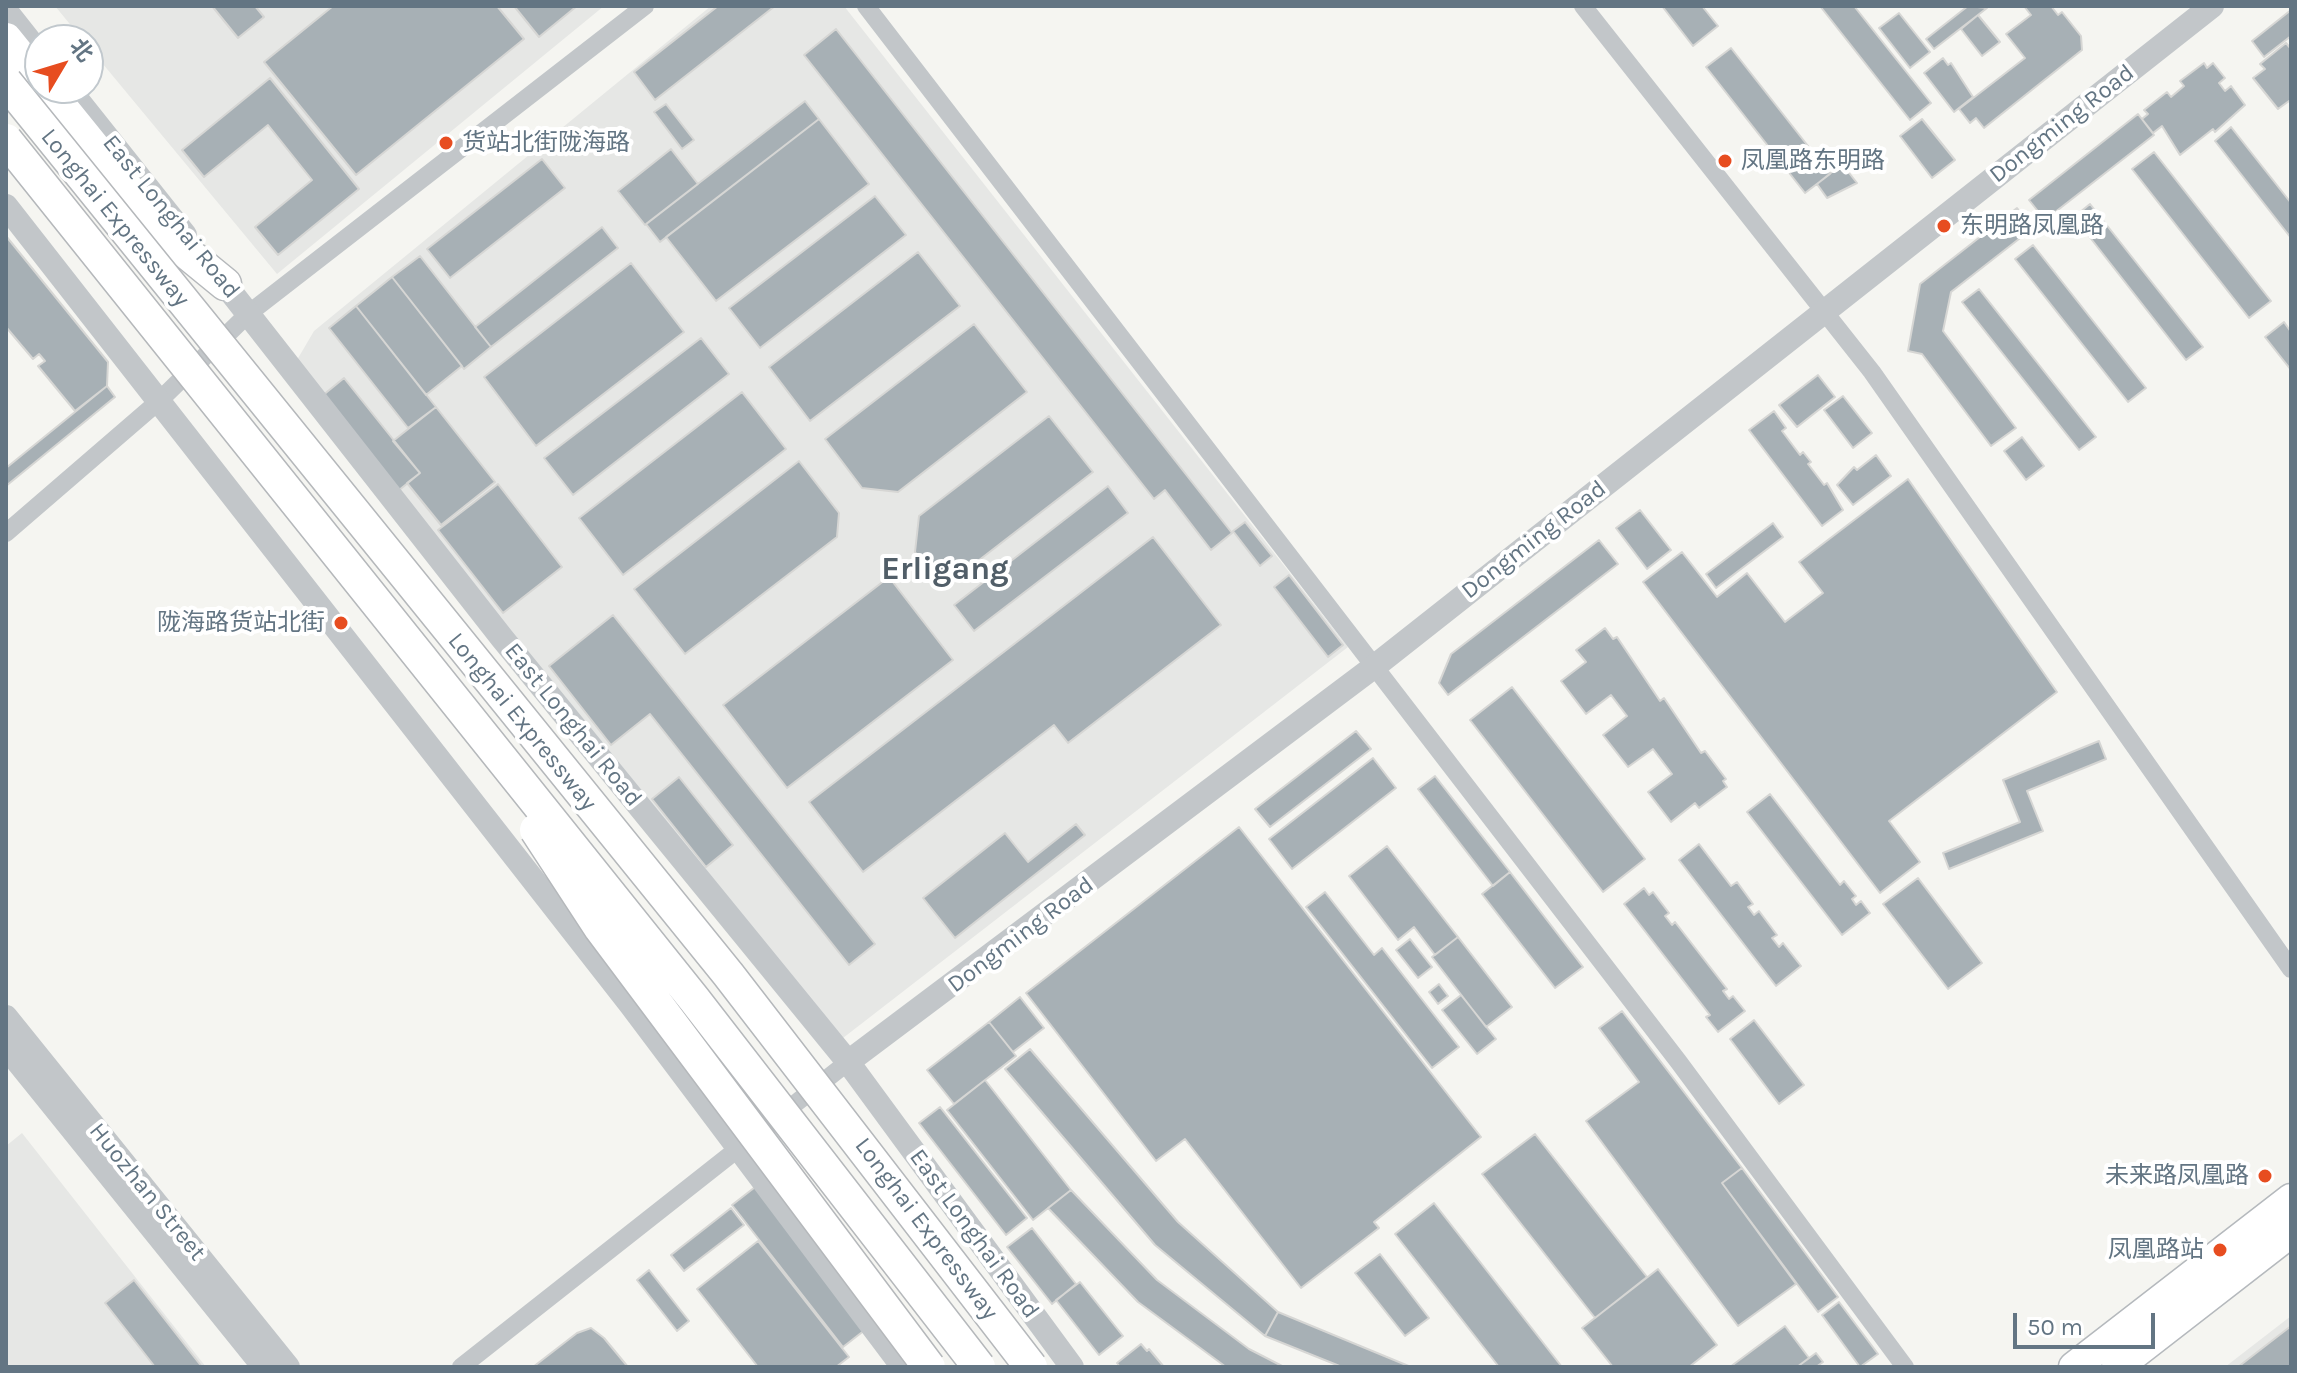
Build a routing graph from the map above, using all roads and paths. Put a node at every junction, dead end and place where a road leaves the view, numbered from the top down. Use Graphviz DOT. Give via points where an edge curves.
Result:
graph roads {
  1 [pos="645,6"];
  2 [pos="866,6"];
  3 [pos="1583,6"];
  4 [pos="2212,6"];
  5 [pos="6,11"];
  6 [pos="24,34"];
  7 [pos="6,39"];
  8 [pos="24,61"];
  9 [pos="6,82"];
  10 [pos="59,104"];
  11 [pos="81,104"];
  12 [pos="6,140"];
  13 [pos="6,206"];
  14 [pos="225,284"];
  15 [pos="1824,312"];
  16 [pos="248,314"];
  17 [pos="159,401"];
  18 [pos="6,533"];
  19 [pos="1375,666"];
  20 [pos="460,709"];
  21 [pos="2291,969"];
  22 [pos="6,1017"];
  23 [pos="6,1047"];
  24 [pos="848,1062"];
  25 [pos="739,1150"];
  26 [pos="2291,1199"];
  27 [pos="2291,1232"];
  28 [pos="264,1367"];
  29 [pos="288,1367"];
  30 [pos="461,1367"];
  31 [pos="903,1367"];
  32 [pos="929,1367"];
  33 [pos="979,1367"];
  34 [pos="1031,1367"];
  35 [pos="1072,1367"];
  36 [pos="1905,1367"];
  37 [pos="2074,1367"];
  38 [pos="2117,1367"];
  1 -- 16 [label="street"];
  2 -- 19 [label="street"];
  3 -- 15 [label="street"];
  4 -- 15 [label="street, Dongming Road"];
  5 -- 6 [label="street"];
  7 -- 8 [label="highway"];
  9 -- 34 [label="highway, Longhai Expressway, bridge" via="747,997"];
  10 -- 14 [label="highway" via="165,235"];
  11 -- 14 [label="street, East Longhai Road"];
  12 -- 20 [label="highway, Longhai Expressway, bridge"];
  13 -- 17 [label="street"];
  14 -- 16 [label="street, East Longhai Road"];
  15 -- 19 [label="street, Dongming Road"];
  15 -- 21 [label="street" via="1872,372"];
  16 -- 17 [label="street"];
  16 -- 24 [label="street, East Longhai Road" via="502,638"];
  17 -- 18 [label="street"];
  17 -- 25 [label="street"];
  19 -- 24 [label="street, Dongming Road"];
  19 -- 36 [label="street"];
  20 -- 32 [label="highway, bridge" via="600,928"];
  20 -- 33 [label="highway, Longhai Expressway, bridge" via="694,999"];
  22 -- 29 [label="street, Huozhan Street"];
  23 -- 28 [label="street, Huozhan Street"];
  24 -- 25 [label="street"];
  24 -- 35 [label="street, East Longhai Road"];
  25 -- 30 [label="street"];
  25 -- 31 [label="street"];
  26 -- 37 [label="main road"];
  27 -- 38 [label="main road"];
}
